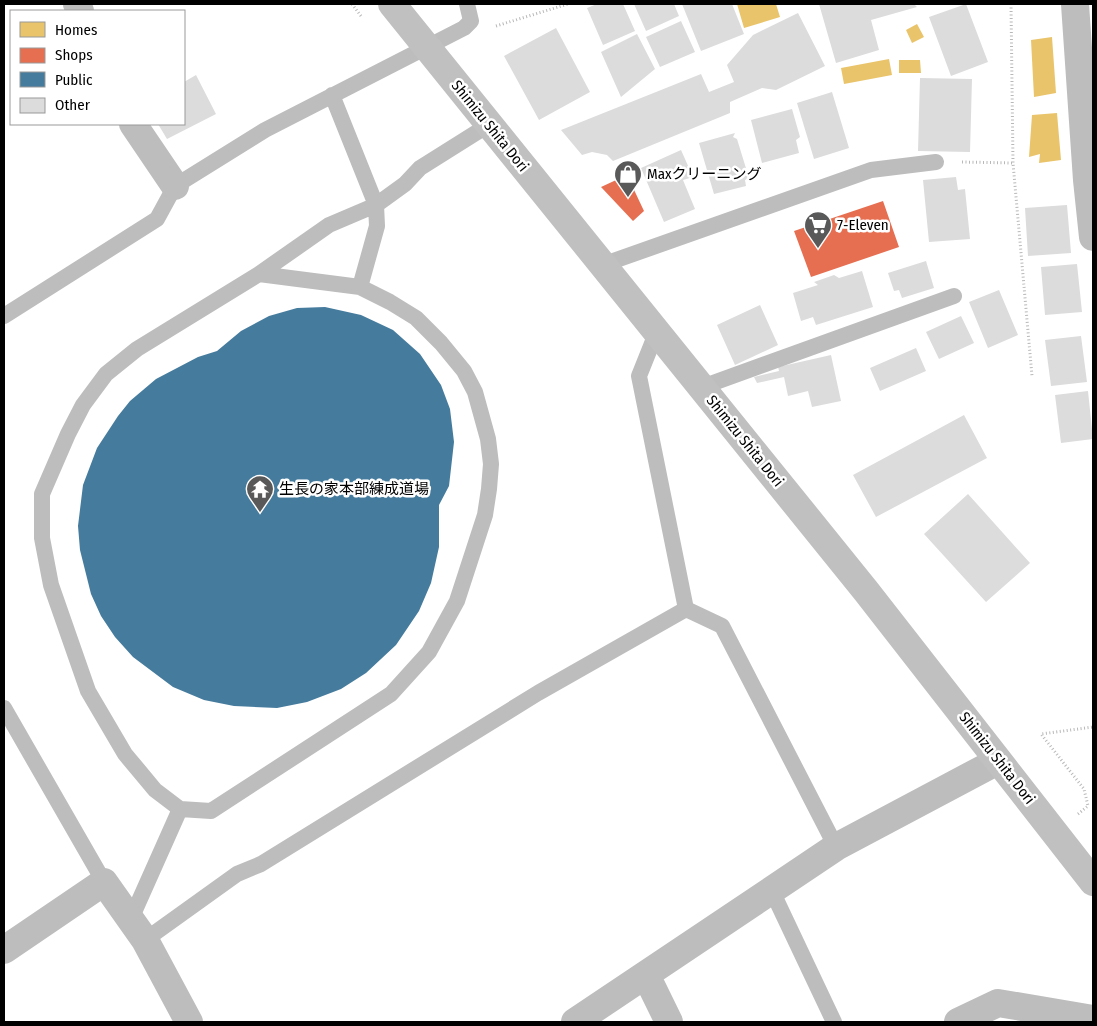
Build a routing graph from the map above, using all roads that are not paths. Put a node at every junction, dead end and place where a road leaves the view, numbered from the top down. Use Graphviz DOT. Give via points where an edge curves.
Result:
graph roads {
  1 [pos="392,4"];
  2 [pos="467,4"];
  3 [pos="1075,4"];
  4 [pos="426,47"];
  5 [pos="332,96"];
  6 [pos="490,124"];
  7 [pos="134,125"];
  8 [pos="936,162"];
  9 [pos="1090,177"];
  10 [pos="175,186"];
  11 [pos="376,205"];
  12 [pos="1093,237"];
  13 [pos="602,265"];
  14 [pos="260,274"];
  15 [pos="360,288"];
  16 [pos="954,296"];
  17 [pos="4,316"];
  18 [pos="657,331"];
  19 [pos="702,387"];
  20 [pos="686,609"];
  21 [pos="4,708"];
  22 [pos="998,761"];
  23 [pos="180,808"];
  24 [pos="836,847"];
  25 [pos="104,882"];
  26 [pos="1093,882"];
  27 [pos="772,891"];
  28 [pos="138,930"];
  29 [pos="4,950"];
  30 [pos="646,975"];
  31 [pos="1093,1019"];
  32 [pos="189,1022"];
  33 [pos="575,1022"];
  34 [pos="669,1022"];
  35 [pos="834,1022"];
  36 [pos="958,1022"];
  1 -- 4 [label="street, Shimizu Shita Dori"];
  2 -- 4 [label="lane" via="471,21 464,28"];
  3 -- 9 [label="street"];
  4 -- 5 [label="lane"];
  4 -- 6 [label="street, Shimizu Shita Dori"];
  5 -- 10 [label="lane" via="265,130"];
  5 -- 11 [label="lane"];
  6 -- 11 [label="lane" via="420,168 405,184"];
  6 -- 13 [label="street, Shimizu Shita Dori"];
  7 -- 10 [label="street"];
  8 -- 13 [label="lane" via="872,170"];
  9 -- 12 [label="street"];
  10 -- 17 [label="lane" via="157,219"];
  11 -- 14 [label="lane" via="329,224"];
  11 -- 15 [label="lane" via="377,226"];
  13 -- 18 [label="street, Shimizu Shita Dori"];
  14 -- 15 [label="lane"];
  14 -- 23 [label="lane" via="137,349 106,374 83,405 42,494 42,538 51,585 88,691 125,754 156,790"];
  15 -- 23 [label="lane" via="416,318 441,343 464,371 482,414 491,464 489,489 485,515 457,601 429,652 391,694 211,811"];
  16 -- 19 [label="lane"];
  18 -- 19 [label="street, Shimizu Shita Dori"];
  18 -- 20 [label="lane" via="639,376"];
  19 -- 22 [label="street, Shimizu Shita Dori"];
  20 -- 24 [label="lane" via="722,626"];
  20 -- 28 [label="lane" via="538,693 261,864 237,874"];
  21 -- 25 [label="lane"];
  22 -- 24 [label="street"];
  22 -- 26 [label="street, Shimizu Shita Dori"];
  23 -- 28 [label="lane"];
  24 -- 27 [label="street"];
  25 -- 28 [label="street"];
  25 -- 29 [label="street"];
  27 -- 30 [label="street"];
  27 -- 35 [label="lane"];
  28 -- 32 [label="street"];
  30 -- 33 [label="street"];
  30 -- 34 [label="street"];
  31 -- 36 [label="street" via="998,1003"];
}
